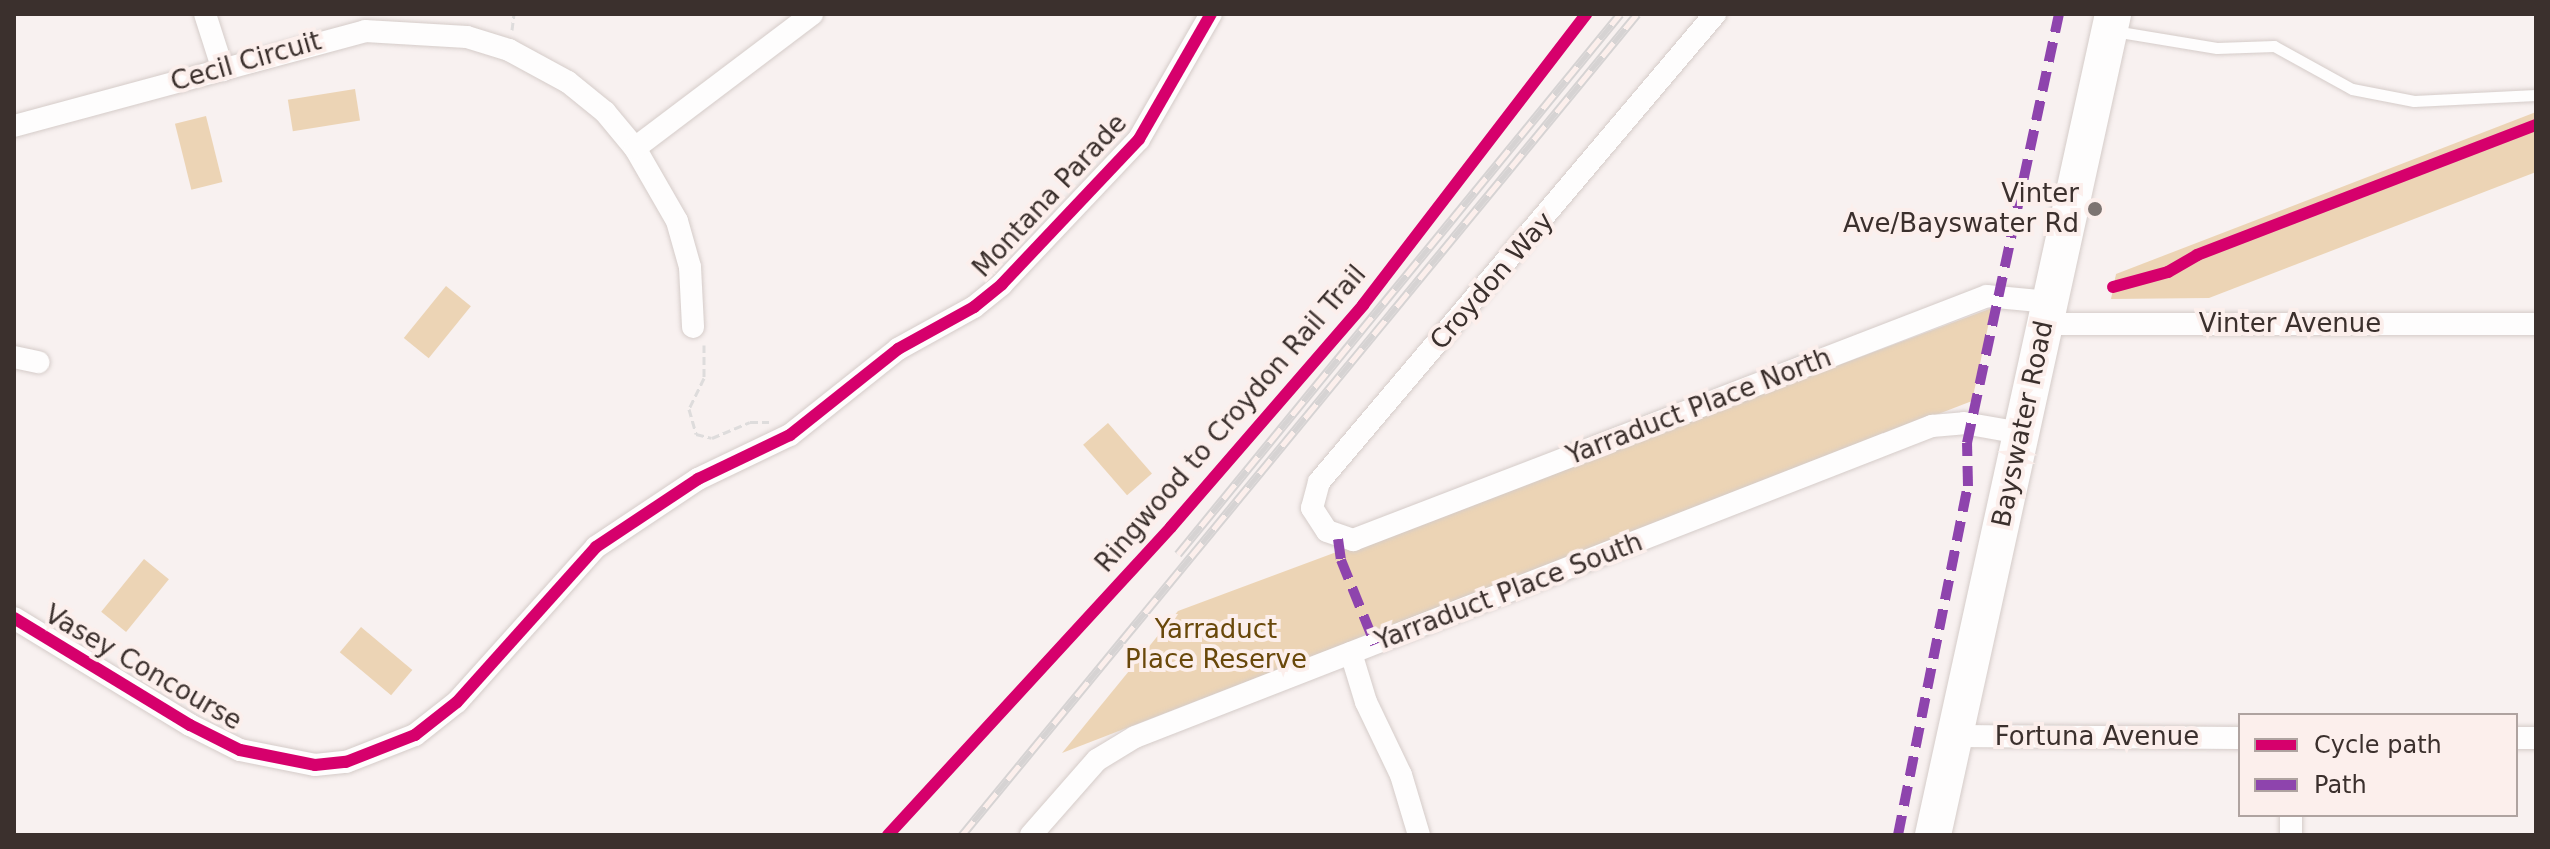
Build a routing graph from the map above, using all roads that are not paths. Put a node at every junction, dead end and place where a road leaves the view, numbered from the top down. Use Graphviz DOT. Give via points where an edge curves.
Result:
graph roads {
  1 [pos="205,14"];
  2 [pos="812,14"];
  3 [pos="1211,14"];
  4 [pos="1715,14"];
  5 [pos="2111,22"];
  6 [pos="223,70"];
  7 [pos="2536,95"];
  8 [pos="14,126"];
  9 [pos="635,148"];
  10 [pos="2047,313"];
  11 [pos="2536,324"];
  12 [pos="693,327"];
  13 [pos="14,357"];
  14 [pos="38,362"];
  15 [pos="2021,433"];
  16 [pos="1353,540"];
  17 [pos="596,547"];
  18 [pos="14,618"];
  19 [pos="1351,653"];
  20 [pos="1955,736"];
  21 [pos="2238,738"];
  22 [pos="1031,835"];
  23 [pos="1419,835"];
  24 [pos="1933,835"];
  1 -- 6 [label="street"];
  2 -- 9 [label="street"];
  3 -- 17 [label="street, Montana Parade" via="1139,139 1002,284 974,307 898,349 790,435 698,479"];
  4 -- 16 [label="street, Croydon Way" via="1319,482 1312,508 1317,521 1338,539"];
  5 -- 7 [label="lane" via="2217,48 2274,46 2352,89 2414,101"];
  5 -- 10 [label="main road, Bayswater Road"];
  6 -- 8 [label="street, Cecil Circuit"];
  6 -- 9 [label="street, Cecil Circuit" via="365,31 467,37 509,50 568,82 605,112"];
  9 -- 12 [label="street, Cecil Circuit" via="658,179 677,221 690,267"];
  10 -- 11 [label="street, Vinter Avenue"];
  10 -- 15 [label="main road, Bayswater Road"];
  10 -- 16 [label="street, Yarraduct Place North" via="1987,296"];
  13 -- 14 [label="street"];
  15 -- 19 [label="street, Yarraduct Place South" via="1964,423 1932,426"];
  15 -- 20 [label="main road, Bayswater Road"];
  17 -- 18 [label="street, Vasey Concourse" via="457,702 415,735 346,762 315,765 240,750"];
  19 -- 22 [label="street, Yarraduct Place South" via="1135,737 1097,760"];
  19 -- 23 [label="street" via="1366,702 1401,775"];
  20 -- 21 [label="street, Fortuna Avenue"];
  20 -- 24 [label="main road, Bayswater Road"];
}
